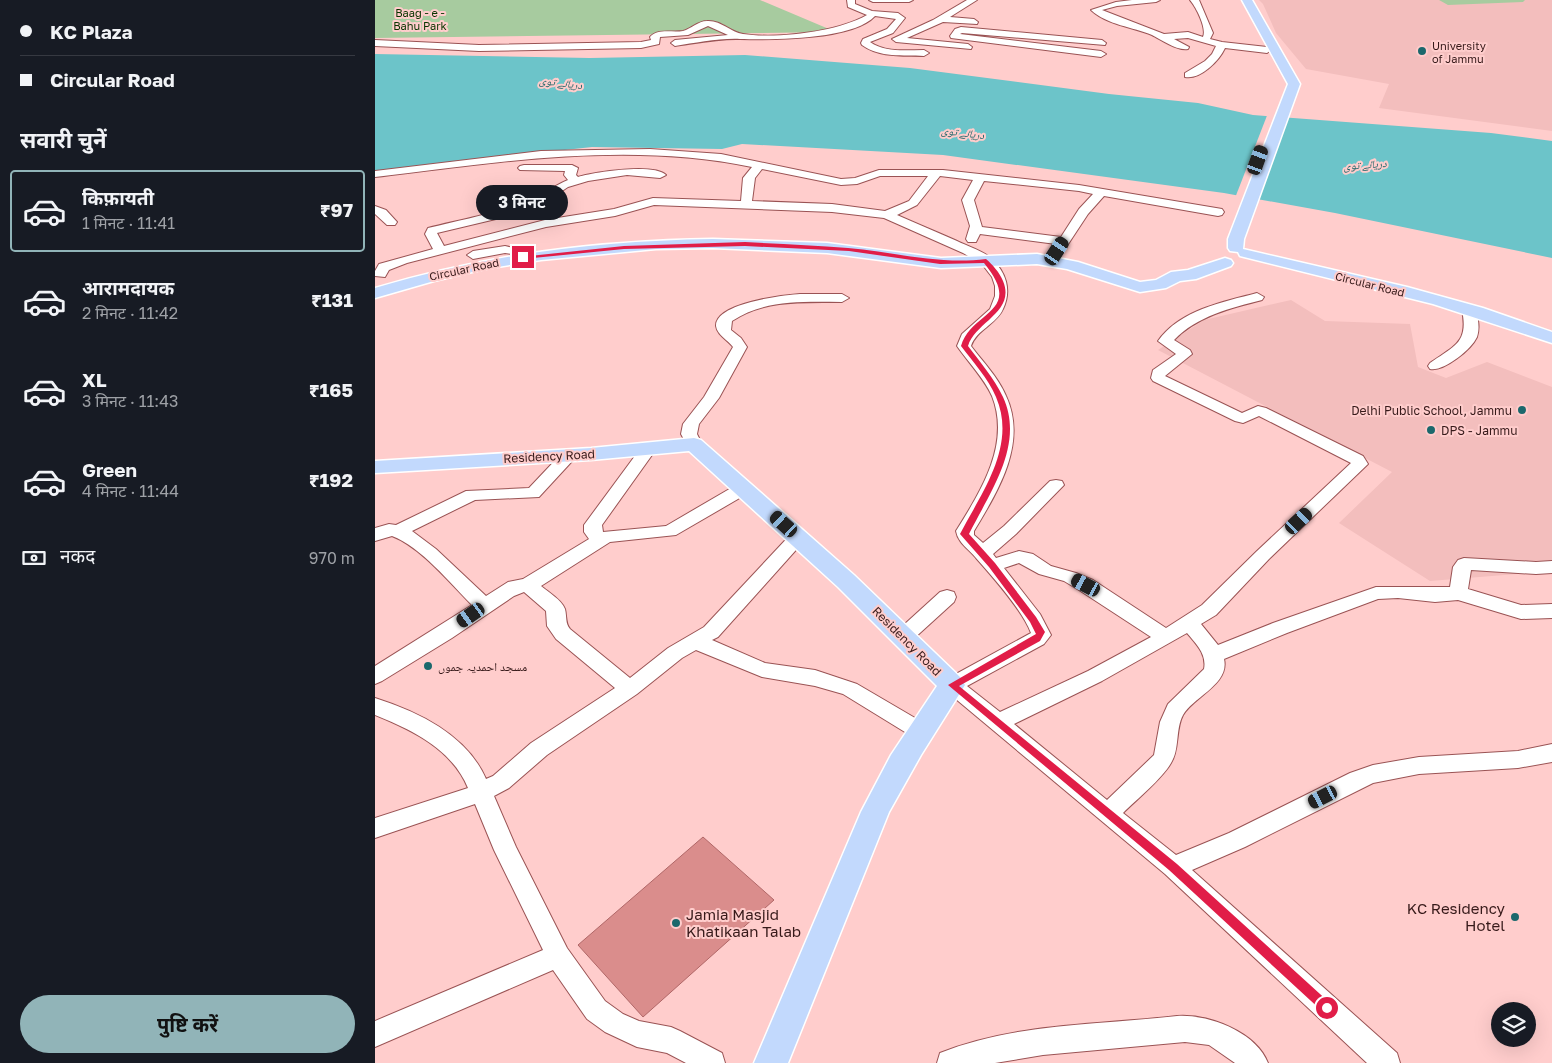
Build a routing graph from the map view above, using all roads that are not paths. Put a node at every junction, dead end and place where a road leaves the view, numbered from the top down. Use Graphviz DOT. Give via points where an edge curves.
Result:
graph roads {
  1 [pos="851,0"];
  2 [pos="873,0"];
  3 [pos="909,0"];
  4 [pos="973,0"];
  5 [pos="1156,0"];
  6 [pos="1194,0"];
  7 [pos="1240,0"];
  8 [pos="1247,0"];
  9 [pos="1091,2"];
  10 [pos="1103,7"];
  11 [pos="871,13"];
  12 [pos="939,20"];
  13 [pos="985,32"];
  14 [pos="1092,33"];
  15 [pos="735,37"];
  16 [pos="1164,37"];
  17 [pos="896,39"];
  18 [pos="375,43"];
  19 [pos="1102,43"];
  20 [pos="1212,43"];
  21 [pos="653,44"];
  22 [pos="1185,47"];
  23 [pos="873,49"];
  24 [pos="1267,50"];
  25 [pos="924,53"];
  26 [pos="1101,54"];
  27 [pos="1078,61"];
  28 [pos="1188,75"];
  29 [pos="1288,89"];
  30 [pos="671,153"];
  31 [pos="758,166"];
  32 [pos="525,168"];
  33 [pos="937,173"];
  34 [pos="375,174"];
  35 [pos="980,177"];
  36 [pos="575,181"];
  37 [pos="656,189"];
  38 [pos="1101,192"];
  39 [pos="837,195"];
  40 [pos="746,204"];
  41 [pos="375,210"];
  42 [pos="1218,212"];
  43 [pos="887,215"];
  44 [pos="391,222"];
  45 [pos="976,230"];
  46 [pos="1064,241"];
  47 [pos="967,250"];
  48 [pos="439,251"];
  49 [pos="1229,251"];
  50 [pos="523,257"];
  51 [pos="986,261"];
  52 [pos="1051,261"];
  53 [pos="377,275"];
  54 [pos="375,293"];
  55 [pos="1257,297"];
  56 [pos="842,298"];
  57 [pos="1469,310"];
  58 [pos="1494,318"];
  59 [pos="1552,338"];
  60 [pos="1552,342"];
  61 [pos="1435,366"];
  62 [pos="694,444"];
  63 [pos="649,448"];
  64 [pos="569,455"];
  65 [pos="375,467"];
  66 [pos="1055,485"];
  67 [pos="744,488"];
  68 [pos="398,531"];
  69 [pos="375,535"];
  70 [pos="798,537"];
  71 [pos="599,540"];
  72 [pos="987,559"];
  73 [pos="1552,567"];
  74 [pos="528,585"];
  75 [pos="1458,593"];
  76 [pos="947,596"];
  77 [pos="484,606"];
  78 [pos="1552,611"];
  79 [pos="1190,623"];
  80 [pos="903,637"];
  81 [pos="1166,637"];
  82 [pos="695,641"];
  83 [pos="1214,655"];
  84 [pos="375,676"];
  85 [pos="952,685"];
  86 [pos="630,690"];
  87 [pos="375,706"];
  88 [pos="999,722"];
  89 [pos="920,731"];
  90 [pos="1552,753"];
  91 [pos="480,793"];
  92 [pos="1108,814"];
  93 [pos="375,828"];
  94 [pos="1173,867"];
  95 [pos="558,956"];
  96 [pos="375,1034"];
  97 [pos="1382,1062"];
  98 [pos="712,1063"];
  99 [pos="771,1063"];
  100 [pos="951,1063"];
  101 [pos="1255,1063"];
  1 -- 11 [label="street" via="852,7"];
  2 -- 3 [label="street"];
  4 -- 12 [label="street"];
  5 -- 10 [label="street"];
  6 -- 20 [label="street" via="1198,3"];
  7 -- 24 [label="main road"];
  8 -- 29 [label="main road" via="1292,78 1294,84"];
  9 -- 10 [label="street"];
  10 -- 16 [label="street" via="1095,10 1106,17"];
  11 -- 15 [label="street" via="865,20 823,31 778,37"];
  11 -- 23 [label="street" via="901,18 887,33 865,43"];
  12 -- 13 [label="street" via="989,28"];
  12 -- 14 [label="street"];
  12 -- 17 [label="street"];
  13 -- 19 [label="street"];
  13 -- 26 [label="street" via="959,30 954,36"];
  15 -- 21 [label="street"];
  15 -- 21 [label="street" via="715,24 706,23 685,33 657,35"];
  16 -- 20 [label="street" via="1185,34"];
  16 -- 22 [label="street"];
  17 -- 23 [label="street"];
  17 -- 27 [label="street"];
  18 -- 21 [label="street" via="479,48"];
  20 -- 24 [label="street"];
  20 -- 28 [label="street" via="1219,51 1211,61"];
  23 -- 25 [label="street"];
  24 -- 29 [label="main road"];
  29 -- 49 [label="main road"];
  30 -- 31 [label="street" via="721,157"];
  30 -- 34 [label="street" via="541,154"];
  30 -- 37 [label="street"];
  31 -- 39 [label="street" via="804,173"];
  31 -- 40 [label="street" via="749,178"];
  32 -- 36 [label="street" via="572,168 570,175"];
  33 -- 35 [label="street"];
  33 -- 39 [label="street" via="879,173 857,181"];
  33 -- 43 [label="street" via="913,203"];
  35 -- 38 [label="street"];
  35 -- 45 [label="street" via="968,202"];
  36 -- 37 [label="street" via="621,172"];
  36 -- 48 [label="street" via="539,200 432,231"];
  37 -- 40 [label="street"];
  37 -- 48 [label="street" via="624,210 555,222"];
  38 -- 42 [label="street"];
  38 -- 46 [label="street" via="1086,207"];
  39 -- 40 [label="street"];
  39 -- 43 [label="street"];
  41 -- 44 [label="street"];
  43 -- 47 [label="street"];
  45 -- 46 [label="street"];
  45 -- 47 [label="street"];
  46 -- 52 [label="street"];
  47 -- 51 [label="street"];
  48 -- 53 [label="street" via="389,265"];
  49 -- 52 [label="main road, Circular Road" via="1191,275 1140,286"];
  49 -- 57 [label="main road, Circular Road" via="1311,274 1327,273"];
  50 -- 51 [label="main road, Circular Road" via="624,247 745,244 849,250 940,262"];
  50 -- 53 [label="street" via="519,251 502,250"];
  50 -- 54 [label="main road, Circular Road" via="443,273"];
  51 -- 52 [label="main road, Circular Road"];
  51 -- 72 [label="street" via="998,277 1002,296 996,311 967,337 964,346 988,378 1005,412 1006,446 1001,463 965,531 965,537"];
  55 -- 79 [label="street" via="1218,307 1182,325 1165,341 1185,354 1158,373 1159,378 1240,418 1261,411 1357,459 1360,464 1209,610"];
  56 -- 62 [label="street" via="767,300 727,317 723,327 740,347 707,405 691,424 689,434"];
  57 -- 58 [label="main road, Circular Road"];
  57 -- 61 [label="street" via="1473,328 1470,339"];
  58 -- 59 [label="main road, Circular Road"];
  58 -- 60 [label="main road, Circular Road"];
  62 -- 63 [label="main road, Residency Road"];
  62 -- 67 [label="main road, Residency Road"];
  63 -- 64 [label="main road, Residency Road"];
  63 -- 71 [label="street" via="593,525 593,532"];
  64 -- 65 [label="main road, Residency Road"];
  64 -- 68 [label="street" via="533,493 472,495"];
  66 -- 72 [label="street" via="1010,530"];
  67 -- 70 [label="main road, Residency Road"];
  67 -- 71 [label="street" via="670,531"];
  68 -- 69 [label="street" via="388,530"];
  68 -- 77 [label="street" via="424,550"];
  70 -- 80 [label="main road, Residency Road"];
  70 -- 82 [label="street" via="719,624"];
  71 -- 74 [label="street"];
  72 -- 81 [label="street" via="1027,558 1045,570 1086,585"];
  72 -- 85 [label="street" via="1041,635"];
  73 -- 75 [label="street" via="1464,564"];
  74 -- 77 [label="street" via="515,587"];
  74 -- 86 [label="street" via="555,608 557,626 563,634"];
  75 -- 78 [label="street" via="1521,612"];
  75 -- 83 [label="street" via="1376,594"];
  76 -- 80 [label="street"];
  77 -- 84 [label="street"];
  79 -- 81 [label="street"];
  79 -- 83 [label="street"];
  80 -- 85 [label="main road, Residency Road"];
  81 -- 88 [label="street" via="1095,676"];
  82 -- 86 [label="street"];
  82 -- 89 [label="street" via="762,670 833,682"];
  83 -- 92 [label="street" via="1216,666 1213,674 1184,699 1171,719 1163,759"];
  85 -- 88 [label="street, Residency Road"];
  85 -- 89 [label="main road"];
  86 -- 91 [label="street" via="539,749 501,782"];
  87 -- 91 [label="street" via="415,722 455,751 472,771"];
  88 -- 92 [label="street, Residency Road"];
  89 -- 99 [label="main road" via="875,812"];
  90 -- 94 [label="street" via="1524,759 1433,763 1377,772 1237,840"];
  91 -- 93 [label="street"];
  91 -- 95 [label="street"];
  92 -- 94 [label="street, Residency Road"];
  94 -- 97 [label="street, Residency Road"];
  95 -- 96 [label="street"];
  95 -- 98 [label="street" via="596,1010 614,1023 637,1034 671,1040"];
  100 -- 101 [label="street" via="1000,1048 1039,1042 1177,1029 1201,1030 1225,1038"];
}
